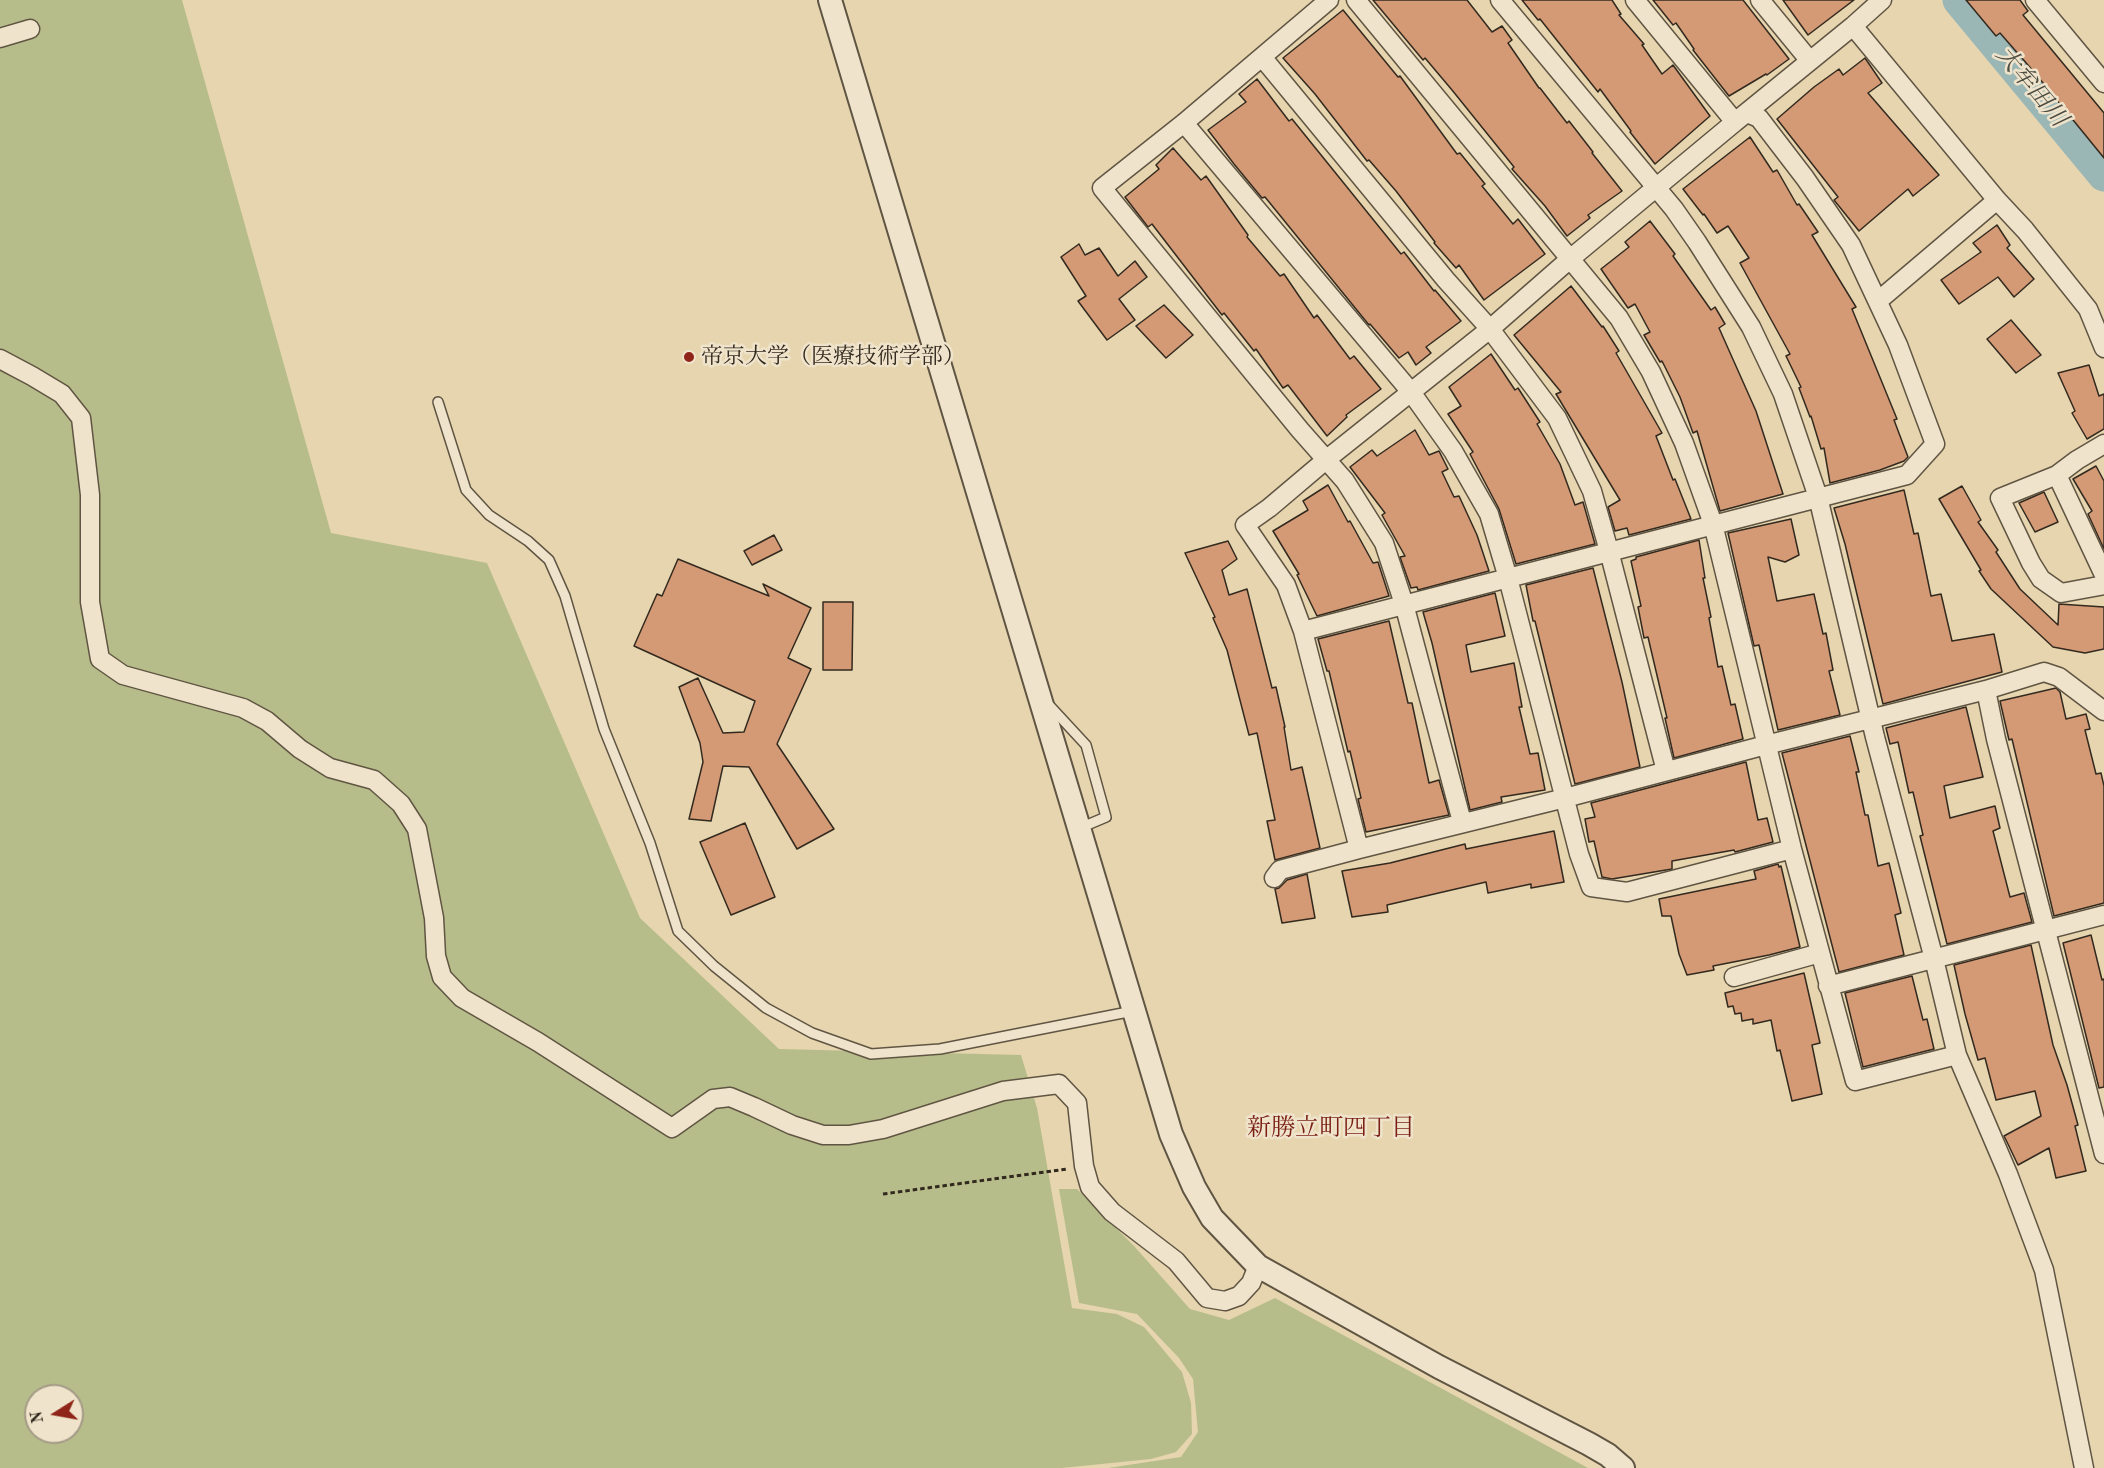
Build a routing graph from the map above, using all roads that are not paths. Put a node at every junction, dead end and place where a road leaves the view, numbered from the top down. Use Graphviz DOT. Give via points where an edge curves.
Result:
graph roads {
  1 [pos="830,0"];
  2 [pos="1329,0"];
  3 [pos="1356,0"];
  4 [pos="1500,0"];
  5 [pos="1635,0"];
  6 [pos="1760,0"];
  7 [pos="1882,0"];
  8 [pos="2036,0"];
  9 [pos="1854,26"];
  10 [pos="30,29"];
  11 [pos="0,38"];
  12 [pos="1262,57"];
  13 [pos="1810,61"];
  14 [pos="2104,83"];
  15 [pos="1741,118"];
  16 [pos="1184,123"];
  17 [pos="1655,188"];
  18 [pos="1997,200"];
  19 [pos="1570,259"];
  20 [pos="1878,301"];
  21 [pos="1490,329"];
  22 [pos="2104,348"];
  23 [pos="0,359"];
  24 [pos="1411,392"];
  25 [pos="438,402"];
  26 [pos="2104,444"];
  27 [pos="1327,459"];
  28 [pos="2056,475"];
  29 [pos="1818,498"];
  30 [pos="1713,525"];
  31 [pos="1609,550"];
  32 [pos="2104,575"];
  33 [pos="1508,578"];
  34 [pos="2104,585"];
  35 [pos="1404,604"];
  36 [pos="1304,631"];
  37 [pos="1986,690"];
  38 [pos="1039,694"];
  39 [pos="2104,711"];
  40 [pos="1871,718"];
  41 [pos="1766,745"];
  42 [pos="1666,771"];
  43 [pos="1565,798"];
  44 [pos="1462,822"];
  45 [pos="1080,828"];
  46 [pos="1359,849"];
  47 [pos="1792,849"];
  48 [pos="1274,878"];
  49 [pos="2104,915"];
  50 [pos="2046,930"];
  51 [pos="1820,953"];
  52 [pos="1934,959"];
  53 [pos="1734,977"];
  54 [pos="1828,986"];
  55 [pos="1136,1011"];
  56 [pos="1957,1055"];
  57 [pos="2104,1154"];
  58 [pos="1258,1266"];
  59 [pos="1623,1468"];
  60 [pos="2084,1468"];
  1 -- 38 [label="street"];
  2 -- 12 [label="street"];
  3 -- 19 [label="street"];
  4 -- 17 [label="street"];
  5 -- 15 [label="street"];
  6 -- 13 [label="street"];
  7 -- 9 [label="street"];
  8 -- 14 [label="street"];
  9 -- 13 [label="street"];
  9 -- 18 [label="street"];
  10 -- 11 [label="street"];
  12 -- 16 [label="street"];
  12 -- 21 [label="street"];
  13 -- 15 [label="street"];
  15 -- 17 [label="street"];
  15 -- 20 [label="street" via="1759,118 1805,178 1851,245"];
  16 -- 24 [label="street"];
  16 -- 27 [label="street" via="1102,188"];
  17 -- 19 [label="street"];
  17 -- 29 [label="street" via="1697,242 1751,327 1783,394"];
  18 -- 20 [label="street"];
  18 -- 22 [label="street" via="2088,309"];
  19 -- 21 [label="street"];
  19 -- 30 [label="street" via="1619,318 1651,372 1684,443"];
  20 -- 29 [label="street" via="1935,444 1907,475"];
  21 -- 24 [label="street"];
  21 -- 31 [label="street" via="1557,417 1592,491"];
  23 -- 58 [label="street" via="62,394 81,418 90,495 90,602 99,659 123,675 243,708 330,768 374,780 401,804 417,829 442,977 462,998 672,1128 713,1099 730,1098 823,1135 849,1135 883,1129 1003,1091 1059,1084 1077,1103 1079,1167 1090,1188 1112,1212 1176,1261 1206,1298 1225,1301 1239,1296 1251,1283"];
  24 -- 27 [label="street"];
  24 -- 33 [label="street" via="1453,451 1489,514"];
  25 -- 55 [label="lane" via="466,490 489,515 549,560 565,596 604,729 650,843 678,931 714,966 766,1008 812,1033 871,1054 940,1049"];
  26 -- 28 [label="street"];
  27 -- 35 [label="street" via="1384,543"];
  27 -- 36 [label="street" via="1245,525 1286,585"];
  28 -- 32 [label="street"];
  28 -- 34 [label="street" via="2000,498 2041,579 2061,593"];
  29 -- 30 [label="street"];
  29 -- 40 [label="street"];
  30 -- 31 [label="street"];
  30 -- 41 [label="street"];
  31 -- 33 [label="street"];
  31 -- 42 [label="street"];
  33 -- 35 [label="street"];
  33 -- 43 [label="street"];
  35 -- 36 [label="street"];
  35 -- 44 [label="street"];
  36 -- 46 [label="street"];
  37 -- 39 [label="street" via="2044,672 2059,677"];
  37 -- 40 [label="street"];
  37 -- 50 [label="street"];
  38 -- 45 [label="street"];
  38 -- 45 [label="lane" via="1086,745 1106,817"];
  40 -- 41 [label="street"];
  40 -- 52 [label="street"];
  41 -- 42 [label="street"];
  41 -- 47 [label="street"];
  42 -- 43 [label="street"];
  43 -- 44 [label="street"];
  43 -- 47 [label="street" via="1591,886 1627,892"];
  44 -- 46 [label="street"];
  45 -- 55 [label="street"];
  46 -- 48 [label="street" via="1280,870"];
  47 -- 51 [label="street"];
  49 -- 50 [label="street"];
  50 -- 52 [label="street"];
  50 -- 57 [label="street"];
  51 -- 53 [label="street"];
  51 -- 54 [label="street"];
  52 -- 54 [label="street"];
  52 -- 56 [label="street"];
  54 -- 56 [label="street" via="1856,1082"];
  55 -- 58 [label="street" via="1171,1134 1194,1186 1212,1218"];
  56 -- 60 [label="street" via="2008,1173 2044,1270"];
  58 -- 59 [label="street" via="1439,1367 1589,1444"];
}
